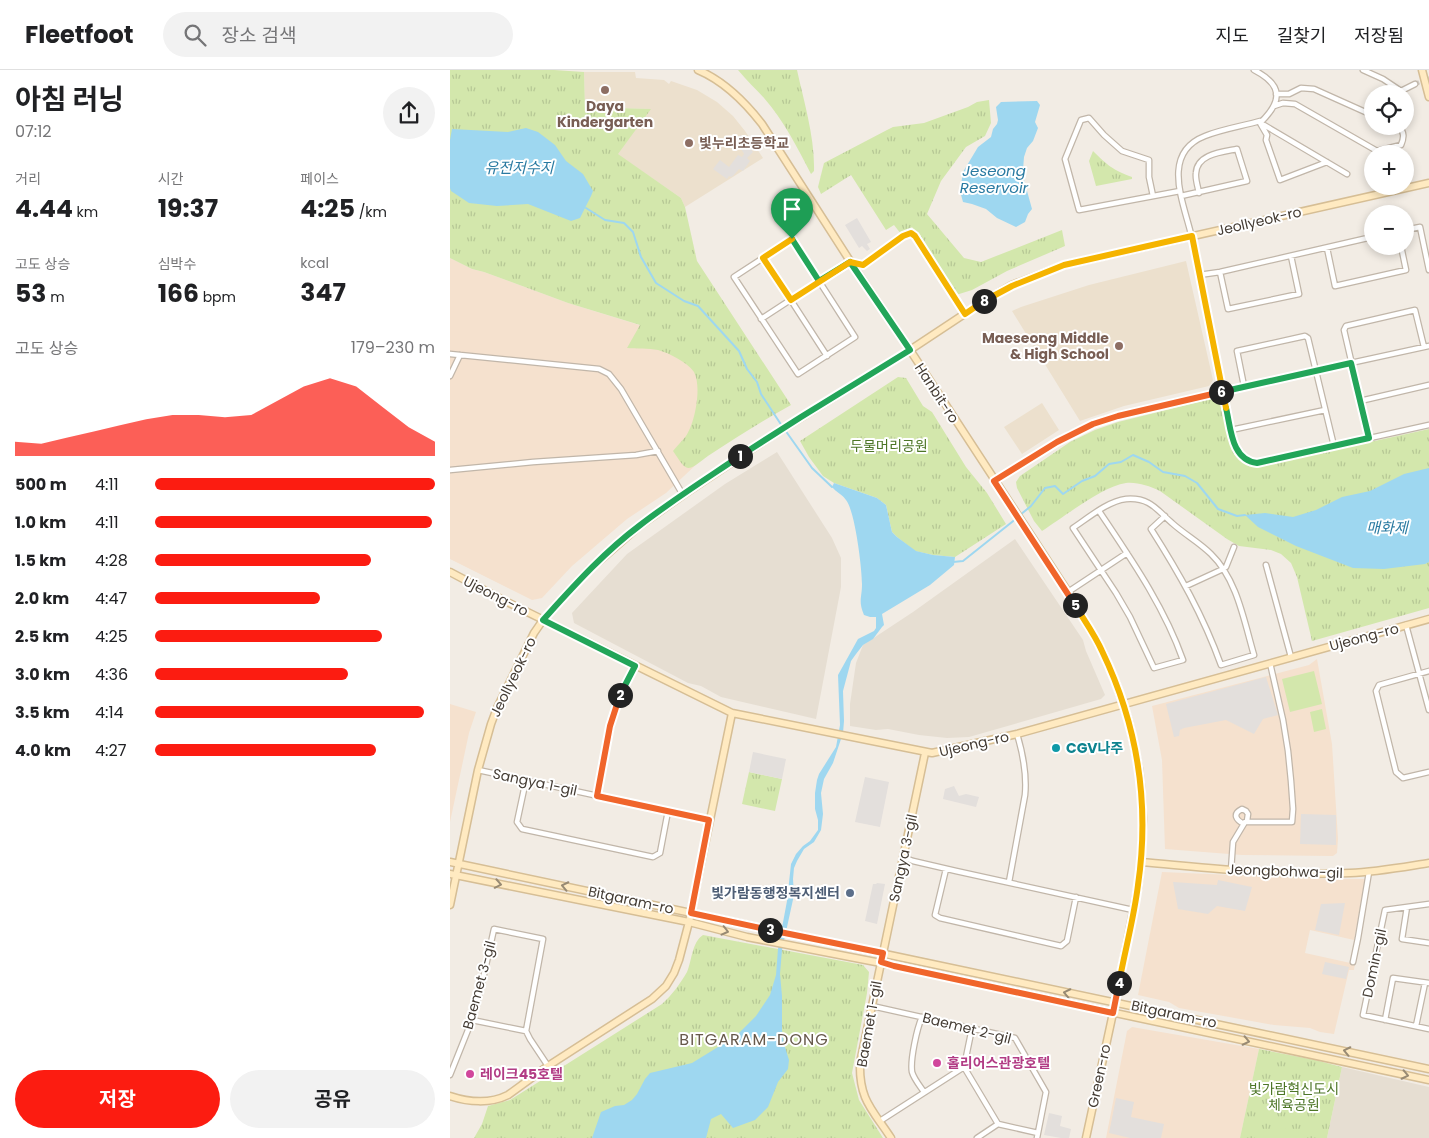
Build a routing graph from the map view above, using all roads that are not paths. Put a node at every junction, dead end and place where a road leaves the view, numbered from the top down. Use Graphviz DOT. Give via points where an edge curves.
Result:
graph roads {
  1 [pos="698,70"];
  2 [pos="1254,70"];
  3 [pos="1363,70"];
  4 [pos="1422,70"];
  5 [pos="1415,84"];
  6 [pos="1276,94"];
  7 [pos="1429,97"];
  8 [pos="1274,106"];
  9 [pos="1364,111"];
  10 [pos="1260,123"];
  11 [pos="1276,132"];
  12 [pos="1404,135"];
  13 [pos="1267,136"];
  14 [pos="1327,162"];
  15 [pos="1348,174"];
  16 [pos="1429,183"];
  17 [pos="1180,193"];
  18 [pos="1199,193"];
  19 [pos="1153,196"];
  20 [pos="1414,228"];
  21 [pos="1192,236"];
  22 [pos="1364,240"];
  23 [pos="1327,248"];
  24 [pos="1403,255"];
  25 [pos="1291,256"];
  26 [pos="763,258"];
  27 [pos="850,262"];
  28 [pos="1429,270"];
  29 [pos="1220,272"];
  30 [pos="1199,275"];
  31 [pos="819,281"];
  32 [pos="791,300"];
  33 [pos="965,314"];
  34 [pos="762,319"];
  35 [pos="1426,347"];
  36 [pos="910,350"];
  37 [pos="450,354"];
  38 [pos="460,355"];
  39 [pos="827,356"];
  40 [pos="1351,363"];
  41 [pos="1316,371"];
  42 [pos="450,376"];
  43 [pos="1429,385"];
  44 [pos="1244,386"];
  45 [pos="1222,391"];
  46 [pos="1360,401"];
  47 [pos="1325,410"];
  48 [pos="1429,425"];
  49 [pos="1231,430"];
  50 [pos="1369,438"];
  51 [pos="1334,446"];
  52 [pos="658,451"];
  53 [pos="450,470"];
  54 [pos="994,481"];
  55 [pos="683,495"];
  56 [pos="1099,511"];
  57 [pos="1165,516"];
  58 [pos="1234,547"];
  59 [pos="1127,553"];
  60 [pos="1266,565"];
  61 [pos="1223,569"];
  62 [pos="1101,570"];
  63 [pos="450,572"];
  64 [pos="1186,586"];
  65 [pos="1068,592"];
  66 [pos="1429,618"];
  67 [pos="543,620"];
  68 [pos="1406,625"];
  69 [pos="1291,657"];
  70 [pos="1270,663"];
  71 [pos="635,666"];
  72 [pos="1429,671"];
  73 [pos="1419,674"];
  74 [pos="1123,705"];
  75 [pos="1429,710"];
  76 [pos="732,714"];
  77 [pos="1017,734"];
  78 [pos="925,753"];
  79 [pos="478,770"];
  80 [pos="1429,772"];
  81 [pos="526,780"];
  82 [pos="597,796"];
  83 [pos="668,811"];
  84 [pos="709,820"];
  85 [pos="903,857"];
  86 [pos="450,862"];
  87 [pos="1141,862"];
  88 [pos="1429,863"];
  89 [pos="459,864"];
  90 [pos="946,869"];
  91 [pos="1231,870"];
  92 [pos="1369,872"];
  93 [pos="453,875"];
  94 [pos="1009,882"];
  95 [pos="1076,896"];
  96 [pos="1429,904"];
  97 [pos="450,905"];
  98 [pos="1407,907"];
  99 [pos="1134,910"];
  100 [pos="691,913"];
  101 [pos="689,922"];
  102 [pos="1429,943"];
  103 [pos="883,953"];
  104 [pos="881,962"];
  105 [pos="1353,962"];
  106 [pos="1427,983"];
  107 [pos="1115,1002"];
  108 [pos="872,1006"];
  109 [pos="1113,1013"];
  110 [pos="922,1017"];
  111 [pos="472,1020"];
  112 [pos="1385,1020"];
  113 [pos="1416,1026"];
  114 [pos="972,1028"];
  115 [pos="1429,1029"];
  116 [pos="526,1031"];
  117 [pos="548,1066"];
  118 [pos="964,1067"];
  119 [pos="1429,1069"];
  120 [pos="450,1075"];
  121 [pos="1429,1080"];
  122 [pos="924,1092"];
  123 [pos="450,1096"];
  124 [pos="880,1122"];
  125 [pos="998,1124"];
  126 [pos="1037,1136"];
  127 [pos="891,1138"];
  128 [pos="977,1138"];
  129 [pos="1086,1138"];
  1 -- 27 [label="street, Hanbit-ro" via="740,98 754,114"];
  2 -- 6 [label="street" via="1270,80"];
  3 -- 5 [label="street" via="1401,90"];
  4 -- 7 [label="street"];
  6 -- 8 [label="street"];
  6 -- 9 [label="street" via="1290,94 1302,88 1314,89"];
  8 -- 10 [label="street"];
  8 -- 12 [label="street" via="1295,104 1377,151 1401,145"];
  10 -- 11 [label="street"];
  10 -- 13 [label="street"];
  10 -- 17 [label="street" via="1204,136 1195,142 1180,160"];
  11 -- 13 [label="street"];
  11 -- 14 [label="street"];
  13 -- 14 [label="street" via="1280,180"];
  14 -- 15 [label="street"];
  16 -- 21 [label="street, Jeollyeok-ro"];
  17 -- 18 [label="street"];
  17 -- 19 [label="street"];
  17 -- 21 [label="street"];
  18 -- 18 [label="street" via="1247,181 1236,148 1200,161 1195,174"];
  19 -- 19 [label="street" via="1079,210 1065,159 1081,120 1089,118 1122,150 1149,160"];
  20 -- 28 [label="street" via="1420,227"];
  21 -- 30 [label="street"];
  21 -- 33 [label="street, Jeollyeok-ro" via="1064,265 1012,286"];
  22 -- 23 [label="street"];
  23 -- 24 [label="street" via="1335,286 1406,270"];
  23 -- 25 [label="street"];
  25 -- 29 [label="street"];
  25 -- 29 [label="street" via="1299,294 1228,309"];
  26 -- 31 [label="street" via="792,239"];
  26 -- 32 [label="street"];
  26 -- 34 [label="street" via="734,276"];
  27 -- 31 [label="street"];
  27 -- 33 [label="street" via="863,265 903,236 912,234"];
  27 -- 36 [label="street, Hanbit-ro"];
  29 -- 30 [label="street"];
  30 -- 45 [label="street"];
  31 -- 32 [label="street"];
  31 -- 39 [label="street" via="856,337"];
  32 -- 34 [label="street"];
  32 -- 39 [label="street"];
  33 -- 36 [label="street, Jeollyeok-ro"];
  34 -- 39 [label="street" via="798,374"];
  35 -- 40 [label="street"];
  35 -- 40 [label="street" via="1415,310 1346,326 1344,330"];
  36 -- 54 [label="street, Hanbit-ro"];
  36 -- 55 [label="street, Jeollyeok-ro"];
  37 -- 38 [label="street"];
  38 -- 42 [label="street"];
  38 -- 52 [label="street" via="599,369 609,374 621,389"];
  40 -- 41 [label="street"];
  40 -- 46 [label="street"];
  41 -- 44 [label="street"];
  41 -- 44 [label="street" via="1305,336 1237,351"];
  41 -- 47 [label="street"];
  43 -- 46 [label="street"];
  44 -- 45 [label="street"];
  45 -- 49 [label="street"];
  45 -- 54 [label="street" via="1093,424"];
  46 -- 50 [label="street"];
  47 -- 49 [label="street"];
  47 -- 51 [label="street"];
  48 -- 50 [label="street"];
  49 -- 51 [label="street" via="1239,454 1257,463"];
  50 -- 51 [label="street"];
  52 -- 53 [label="street"];
  52 -- 55 [label="street"];
  54 -- 65 [label="street, Hanbit-ro"];
  55 -- 67 [label="street, Jeollyeok-ro" via="638,527 589,570"];
  56 -- 57 [label="street" via="1116,501 1136,499 1149,503"];
  56 -- 59 [label="street"];
  56 -- 62 [label="street" via="1073,528"];
  57 -- 61 [label="street" via="1210,552"];
  57 -- 64 [label="street" via="1151,528"];
  58 -- 61 [label="street"];
  59 -- 62 [label="street"];
  59 -- 62 [label="street" via="1162,610 1183,660 1154,668 1130,617"];
  60 -- 69 [label="street"];
  61 -- 64 [label="street"];
  61 -- 64 [label="street" via="1236,594 1254,655 1221,665 1206,624"];
  62 -- 65 [label="street"];
  63 -- 67 [label="street, Ujeong-ro"];
  65 -- 74 [label="street" via="1102,650"];
  66 -- 68 [label="street, Ujeong-ro"];
  67 -- 71 [label="street, Ujeong-ro"];
  67 -- 79 [label="street, Jeollyeok-ro" via="497,708"];
  68 -- 69 [label="street, Ujeong-ro"];
  68 -- 73 [label="street"];
  69 -- 70 [label="street, Ujeong-ro"];
  70 -- 74 [label="street, Ujeong-ro"];
  70 -- 91 [label="street" via="1288,751 1292,822 1245,822 1233,842"];
  71 -- 76 [label="street, Ujeong-ro"];
  71 -- 82 [label="street" via="614,711"];
  72 -- 73 [label="street"];
  73 -- 75 [label="street"];
  73 -- 80 [label="street" via="1379,685 1376,691 1398,774 1406,778"];
  74 -- 77 [label="street, Ujeong-ro"];
  74 -- 87 [label="street" via="1134,738 1139,769 1143,807"];
  76 -- 78 [label="street, Ujeong-ro"];
  76 -- 84 [label="street"];
  77 -- 78 [label="street, Ujeong-ro"];
  77 -- 94 [label="street" via="1026,783"];
  78 -- 85 [label="street, Sangya 3-gil"];
  79 -- 81 [label="street, Sangya 1-gil"];
  79 -- 89 [label="street, Jeollyeok-ro"];
  81 -- 82 [label="street, Sangya 1-gil"];
  81 -- 83 [label="street" via="517,822 522,829 654,857 660,853"];
  82 -- 83 [label="street, Sangya 1-gil"];
  83 -- 84 [label="street, Sangya 1-gil"];
  84 -- 100 [label="street"];
  85 -- 90 [label="street"];
  85 -- 103 [label="street, Sangya 3-gil"];
  86 -- 89 [label="street, Bitgaram-ro"];
  87 -- 91 [label="street, Jeongbohwa-gil"];
  87 -- 99 [label="street"];
  88 -- 92 [label="street, Jeongbohwa-gil"];
  89 -- 93 [label="street, Jeollyeok-ro"];
  100 -- 89 [label="street, Bitgaram-ro, one-way"];
  90 -- 94 [label="street"];
  90 -- 95 [label="street" via="935,915 1061,946 1067,941"];
  91 -- 92 [label="street, Jeongbohwa-gil" via="1296,874"];
  92 -- 105 [label="street"];
  93 -- 97 [label="street, Jeollyeok-ro"];
  93 -- 101 [label="street, Bitgaram-ro, one-way"];
  94 -- 95 [label="street"];
  95 -- 99 [label="street"];
  96 -- 98 [label="street, Domin-gil"];
  98 -- 102 [label="street, Domin-gil" via="1402,939"];
  98 -- 112 [label="street, Domin-gil" via="1385,910 1362,1016"];
  99 -- 107 [label="street"];
  100 -- 101 [label="street"];
  100 -- 103 [label="street, Bitgaram-ro"];
  101 -- 104 [label="street, Bitgaram-ro, one-way"];
  101 -- 117 [label="street" via="677,966 661,992"];
  103 -- 104 [label="street, Sangya 3-gil"];
  107 -- 103 [label="street, Bitgaram-ro, one-way"];
  104 -- 108 [label="street, Baemet 1-gil"];
  104 -- 109 [label="street, Bitgaram-ro"];
  106 -- 112 [label="street, Domin-gil" via="1393,978"];
  106 -- 113 [label="street, Domin-gil"];
  107 -- 109 [label="street"];
  119 -- 107 [label="street, Bitgaram-ro, one-way"];
  108 -- 110 [label="street, Baemet 2-gil"];
  108 -- 124 [label="street, Baemet 1-gil" via="860,1070 863,1094"];
  109 -- 121 [label="street, Bitgaram-ro, one-way"];
  109 -- 129 [label="street, Green-ro"];
  110 -- 114 [label="street, Baemet 2-gil"];
  110 -- 122 [label="street" via="912,1068"];
  111 -- 116 [label="street"];
  111 -- 116 [label="street, Baemet 3-gil" via="494,929 544,939"];
  111 -- 120 [label="street, Baemet 3-gil"];
  112 -- 113 [label="street, Domin-gil"];
  113 -- 115 [label="street, Domin-gil"];
  114 -- 118 [label="street"];
  114 -- 126 [label="street, Baemet 2-gil" via="1015,1038 1046,1092"];
  116 -- 117 [label="street"];
  117 -- 123 [label="street" via="504,1097 478,1101"];
  118 -- 122 [label="street"];
  118 -- 125 [label="street"];
  122 -- 124 [label="street"];
  124 -- 127 [label="street, Baemet 1-gil"];
  125 -- 126 [label="street"];
  125 -- 128 [label="street"];
}
